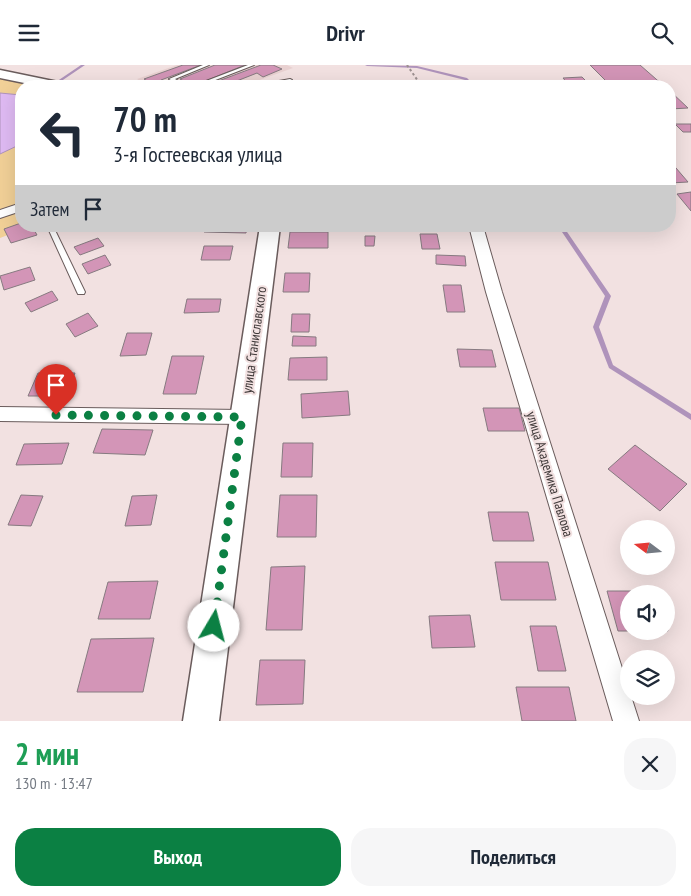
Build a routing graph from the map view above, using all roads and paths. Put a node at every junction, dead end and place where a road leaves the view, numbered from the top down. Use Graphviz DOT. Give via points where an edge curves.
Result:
graph roads {
  1 [pos="207,65"];
  2 [pos="252,65"];
  3 [pos="407,65"];
  4 [pos="0,74"];
  5 [pos="28,80"];
  6 [pos="173,80"];
  7 [pos="212,80"];
  8 [pos="417,80"];
  9 [pos="15,209"];
  10 [pos="0,214"];
  11 [pos="53,232"];
  12 [pos="269,232"];
  13 [pos="478,232"];
  14 [pos="81,292"];
  15 [pos="0,414"];
  16 [pos="242,417"];
  17 [pos="201,721"];
  18 [pos="626,721"];
  1 -- 6 [label="lane"];
  2 -- 7 [label="lane"];
  3 -- 8 [label="path"];
  4 -- 5 [label="street"];
  9 -- 10 [label="street"];
  11 -- 14 [label="lane"];
  12 -- 16 [label="street, улица Станиславского"];
  13 -- 18 [label="street, улица Академика Павлова"];
  15 -- 16 [label="street"];
  16 -- 17 [label="street, улица Станиславского"];
}
